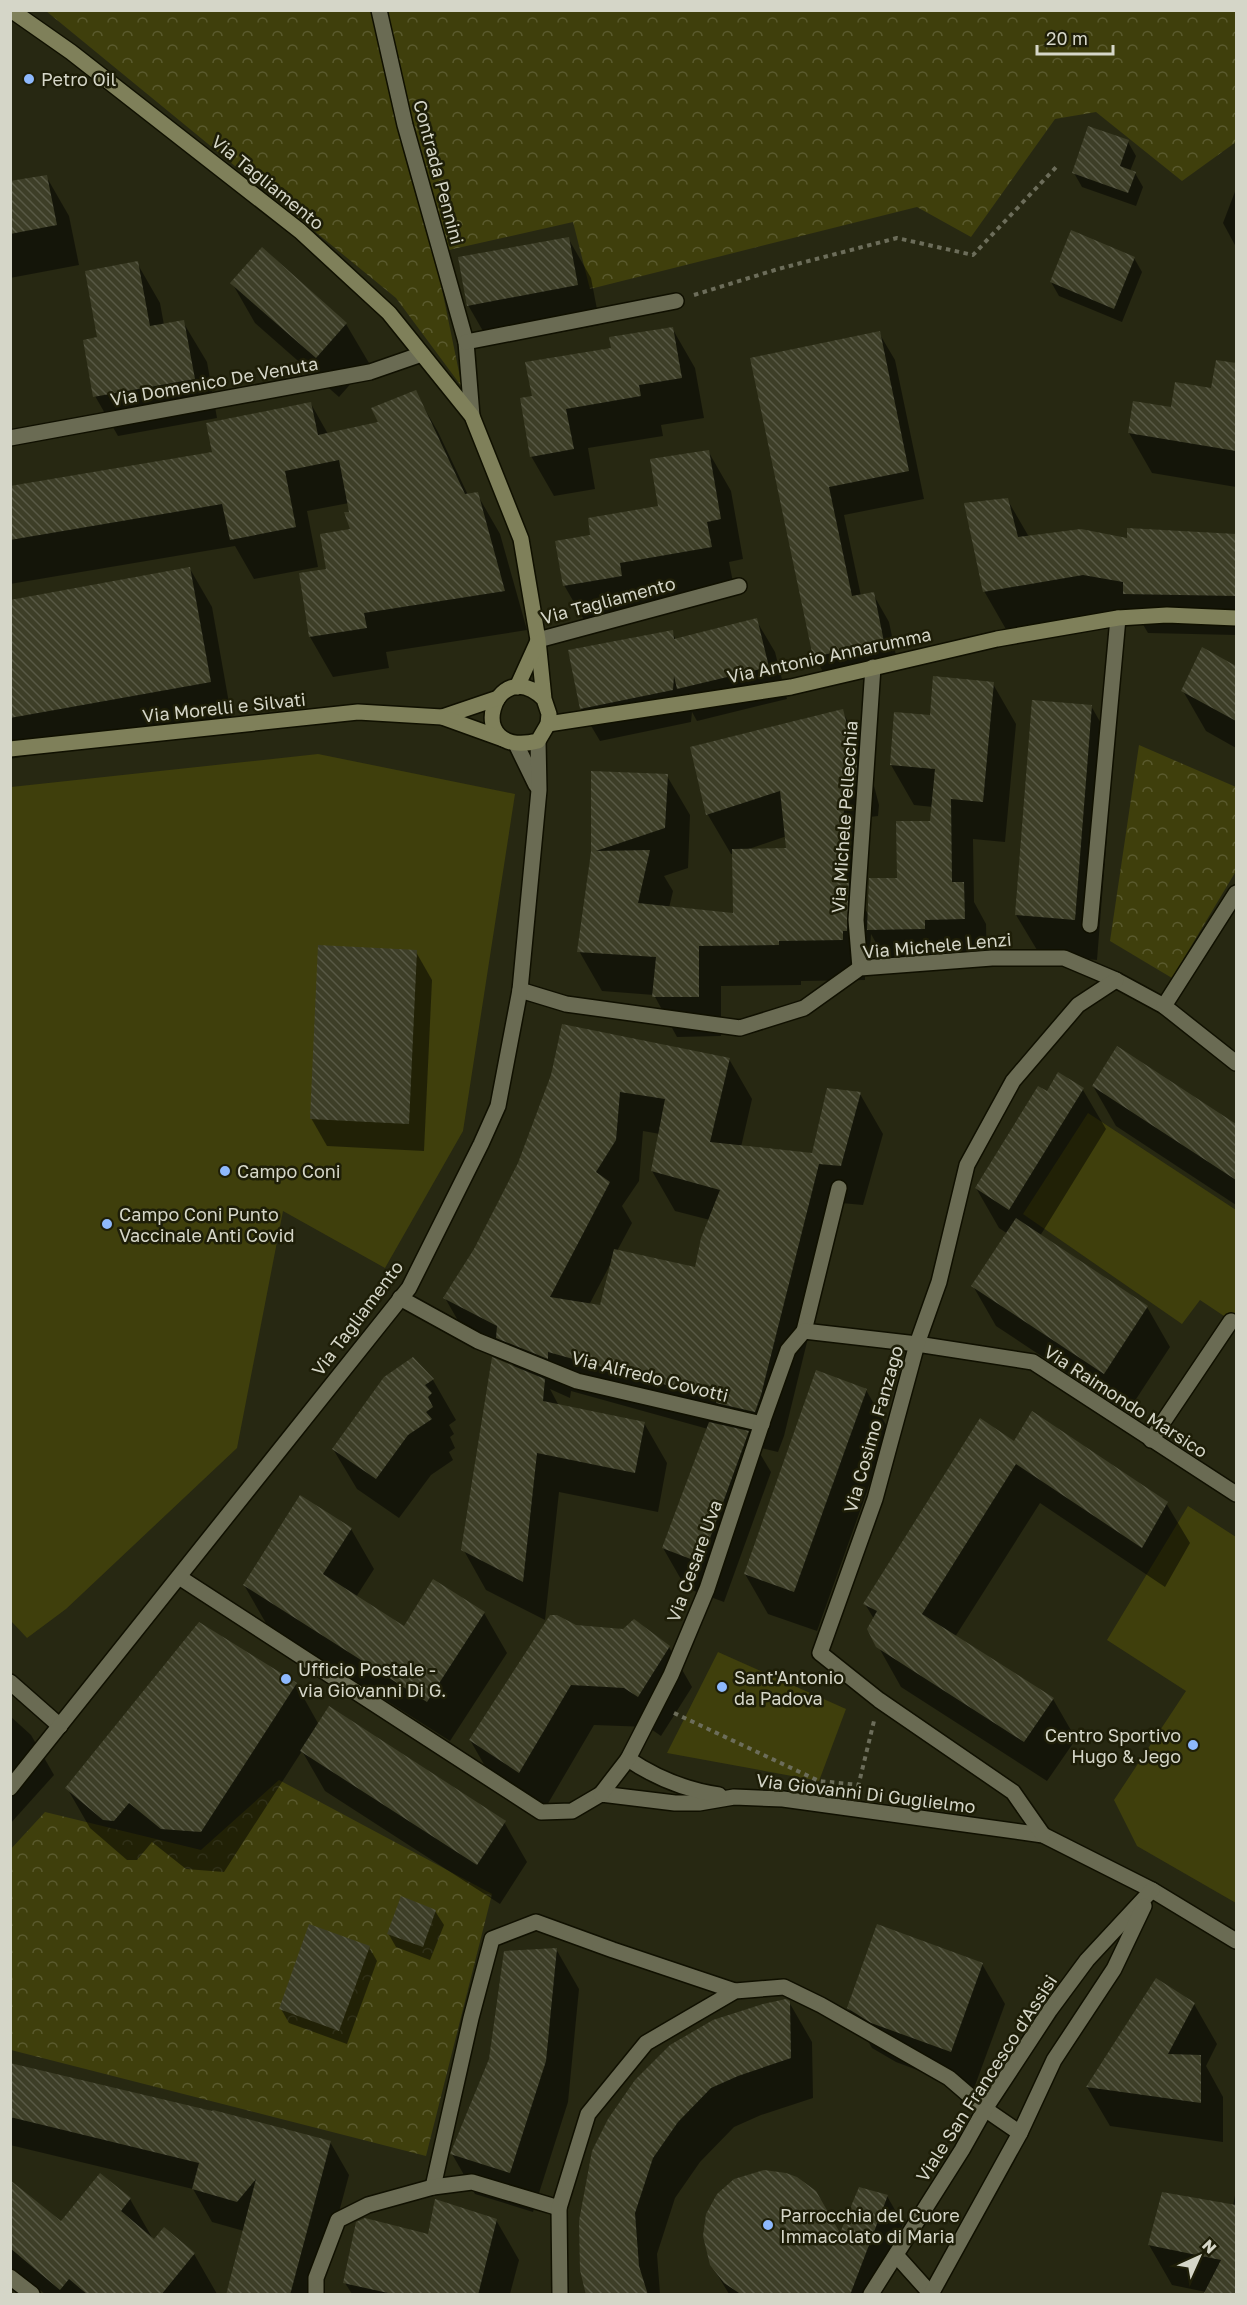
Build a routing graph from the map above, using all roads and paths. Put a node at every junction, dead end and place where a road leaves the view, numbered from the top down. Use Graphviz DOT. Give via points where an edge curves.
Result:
graph roads {
  1 [pos="10,10"];
  2 [pos="379,10"];
  3 [pos="1059,164"];
  4 [pos="676,301"];
  5 [pos="466,342"];
  6 [pos="422,354"];
  7 [pos="472,416"];
  8 [pos="10,438"];
  9 [pos="739,586"];
  10 [pos="1118,618"];
  11 [pos="1236,618"];
  12 [pos="538,640"];
  13 [pos="873,668"];
  14 [pos="518,687"];
  15 [pos="498,698"];
  16 [pos="544,699"];
  17 [pos="442,717"];
  18 [pos="548,724"];
  19 [pos="538,741"];
  20 [pos="511,742"];
  21 [pos="10,749"];
  22 [pos="539,790"];
  23 [pos="1236,893"];
  24 [pos="1090,925"];
  25 [pos="860,968"];
  26 [pos="1116,980"];
  27 [pos="520,990"];
  28 [pos="1164,1006"];
  29 [pos="1236,1063"];
  30 [pos="839,1188"];
  31 [pos="400,1298"];
  32 [pos="1231,1321"];
  33 [pos="804,1331"];
  34 [pos="917,1344"];
  35 [pos="762,1424"];
  36 [pos="1151,1440"];
  37 [pos="1236,1494"];
  38 [pos="179,1577"];
  39 [pos="10,1683"];
  40 [pos="879,1700"];
  41 [pos="685,1718"];
  42 [pos="60,1726"];
  43 [pos="628,1759"];
  44 [pos="859,1785"];
  45 [pos="10,1788"];
  46 [pos="601,1794"];
  47 [pos="734,1797"];
  48 [pos="853,1808"];
  49 [pos="1043,1835"];
  50 [pos="1152,1890"];
  51 [pos="1236,1941"];
  52 [pos="735,1991"];
  53 [pos="985,2109"];
  54 [pos="1020,2133"];
  55 [pos="432,2187"];
  56 [pos="559,2208"];
  57 [pos="896,2255"];
  58 [pos="10,2277"];
  59 [pos="931,2294"];
  60 [pos="32,2295"];
  61 [pos="316,2295"];
  62 [pos="560,2295"];
  63 [pos="871,2295"];
  1 -- 6 [label="main road, Via Tagliamento" via="71,52 300,231 389,313"];
  2 -- 5 [label="street, Contrada Pennini" via="405,125"];
  3 -- 4 [label="path" via="972,255 897,238 778,268"];
  4 -- 5 [label="street"];
  5 -- 7 [label="street, Via Tagliamento"];
  6 -- 7 [label="main road, Via Tagliamento"];
  6 -- 8 [label="street, Via Domenico De Venuta" via="370,372"];
  7 -- 12 [label="main road, Via Tagliamento" via="521,540"];
  9 -- 12 [label="street, Via Tagliamento"];
  10 -- 11 [label="main road, Via Antonio Annarumma"];
  10 -- 13 [label="main road, Via Antonio Annarumma" via="997,639"];
  10 -- 24 [label="street"];
  12 -- 14 [label="main road"];
  12 -- 16 [label="main road"];
  13 -- 18 [label="main road, Via Antonio Annarumma" via="791,687"];
  13 -- 25 [label="street, Via Michele Pellecchia" via="856,920"];
  14 -- 15 [label="main road"];
  14 -- 16 [label="main road" via="538,692"];
  15 -- 17 [label="main road"];
  15 -- 20 [label="main road" via="492,715 496,731"];
  16 -- 18 [label="main road" via="549,708"];
  17 -- 20 [label="main road"];
  17 -- 21 [label="main road, Via Morelli e Silvati" via="358,712"];
  18 -- 19 [label="main road"];
  19 -- 20 [label="main road"];
  19 -- 22 [label="street, Via Tagliamento"];
  20 -- 22 [label="street"];
  22 -- 27 [label="street, Via Tagliamento"];
  23 -- 28 [label="street"];
  25 -- 26 [label="street, Via Michele Lenzi" via="992,958 1064,958"];
  25 -- 27 [label="street, Via Michele Lenzi" via="804,1008 741,1028 566,1004"];
  26 -- 28 [label="street, Via Michele Lenzi"];
  26 -- 34 [label="street, Via Cosimo Fanzago" via="1078,1005 1013,1081 967,1165 939,1282"];
  27 -- 31 [label="street, Via Tagliamento" via="495,1116 409,1288"];
  28 -- 29 [label="street, Via Michele Lenzi"];
  30 -- 33 [label="street, Via Cesare Uva"];
  31 -- 35 [label="street, Via Alfredo Covotti" via="478,1341 577,1381"];
  31 -- 38 [label="street, Via Tagliamento"];
  32 -- 36 [label="street"];
  33 -- 34 [label="street"];
  33 -- 35 [label="street, Via Cesare Uva" via="788,1350"];
  34 -- 36 [label="street, Via Raimondo Marsico" via="1033,1362"];
  34 -- 40 [label="street, Via Cosimo Fanzago" via="875,1499 820,1653"];
  35 -- 43 [label="street, Via Cesare Uva" via="707,1589 671,1675"];
  36 -- 37 [label="street, Via Raimondo Marsico"];
  38 -- 42 [label="street, Via Tagliamento"];
  38 -- 46 [label="street" via="541,1812 572,1811"];
  39 -- 42 [label="street"];
  40 -- 44 [label="path"];
  40 -- 49 [label="street, Via Cosimo Fanzago" via="1013,1792"];
  41 -- 44 [label="path" via="819,1781"];
  42 -- 45 [label="street, Via Tagliamento"];
  43 -- 46 [label="street, Via Cesare Uva"];
  43 -- 47 [label="street" via="671,1782"];
  44 -- 48 [label="path"];
  46 -- 47 [label="street, Via Giovanni Di Guglielmo" via="675,1803"];
  47 -- 48 [label="street, Via Giovanni Di Guglielmo"];
  48 -- 49 [label="street, Via Giovanni Di Guglielmo"];
  49 -- 50 [label="street, Via Giovanni Di Guglielmo"];
  50 -- 51 [label="street, Via Giovanni Di Guglielmo"];
  50 -- 53 [label="street, Viale San Francesco d'Assisi" via="1087,1960"];
  50 -- 54 [label="street" via="1114,1969 1054,2060"];
  52 -- 53 [label="street" via="784,1987 949,2078"];
  52 -- 55 [label="street" via="536,1922 492,1939"];
  52 -- 56 [label="street" via="646,2043 588,2114"];
  53 -- 54 [label="street"];
  53 -- 57 [label="street, Viale San Francesco d'Assisi"];
  54 -- 59 [label="street"];
  55 -- 56 [label="street" via="472,2182"];
  55 -- 61 [label="street" via="368,2205 338,2220 316,2278"];
  56 -- 62 [label="street"];
  57 -- 59 [label="street"];
  57 -- 63 [label="street, Viale San Francesco d'Assisi"];
  58 -- 60 [label="street"];
}
